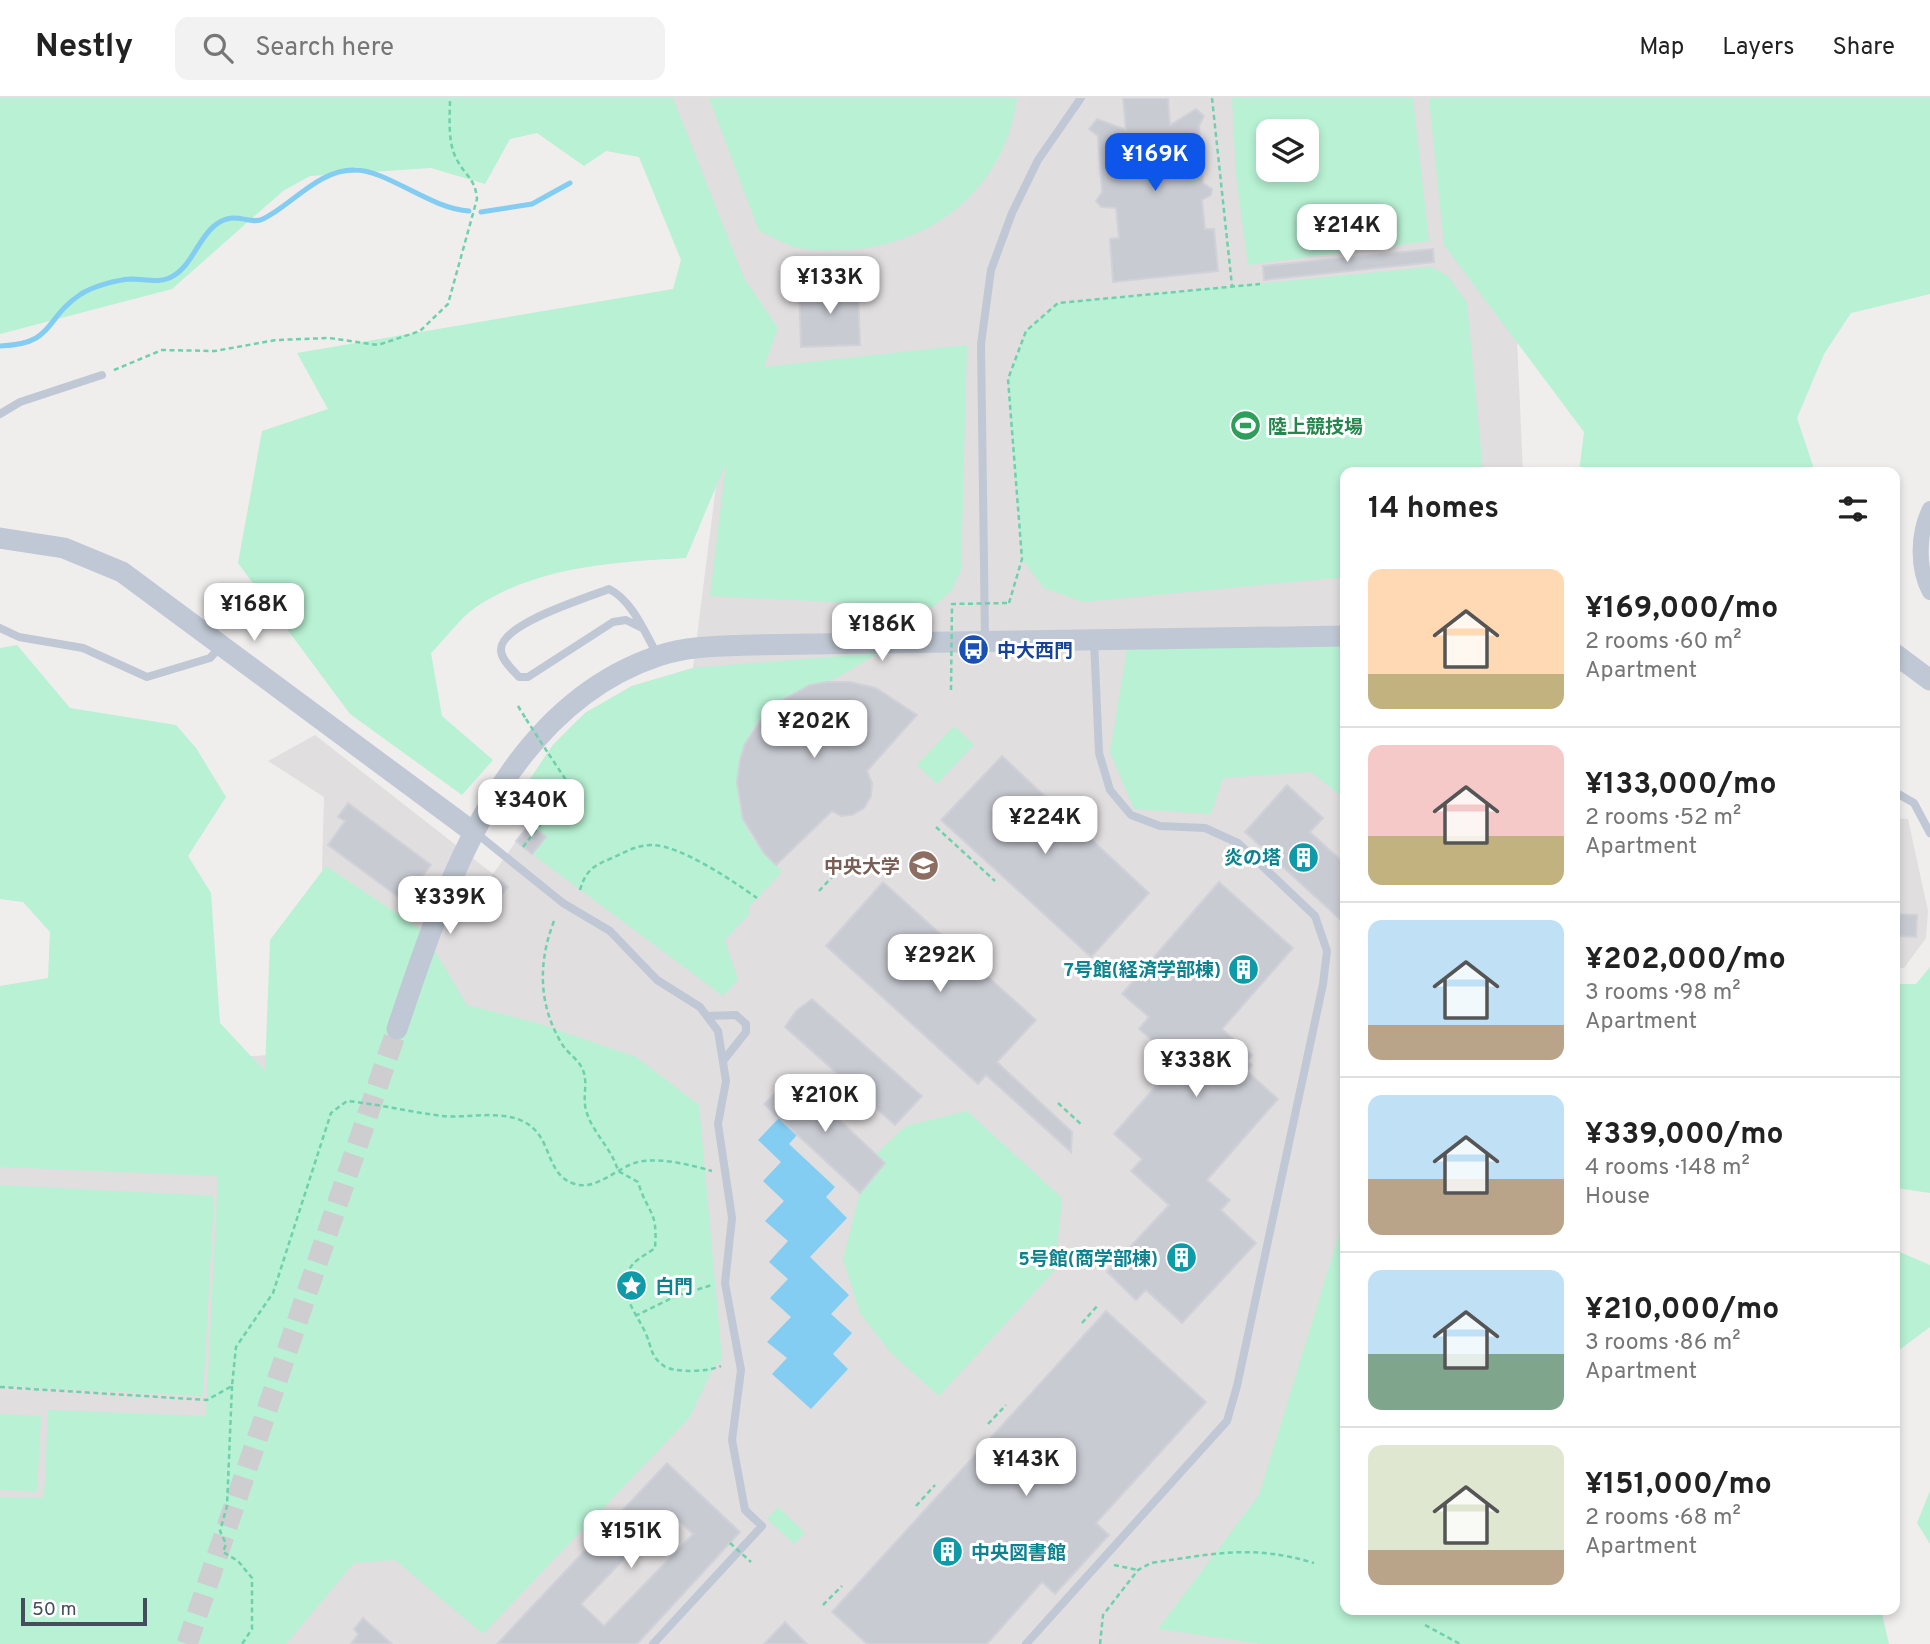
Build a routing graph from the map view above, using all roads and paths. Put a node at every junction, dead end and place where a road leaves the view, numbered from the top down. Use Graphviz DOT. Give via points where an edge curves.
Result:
graph roads {
  1 [pos="450,98"];
  2 [pos="1082,98"];
  3 [pos="1212,98"];
  4 [pos="1260,284"];
  5 [pos="1232,286"];
  6 [pos="103,375"];
  7 [pos="0,414"];
  8 [pos="1930,509"];
  9 [pos="0,538"];
  10 [pos="1930,593"];
  11 [pos="0,628"];
  12 [pos="642,628"];
  13 [pos="1340,636"];
  14 [pos="1094,638"];
  15 [pos="985,640"];
  16 [pos="221,645"];
  17 [pos="658,656"];
  18 [pos="1900,658"];
  19 [pos="1930,680"];
  20 [pos="951,690"];
  21 [pos="518,706"];
  22 [pos="1900,795"];
  23 [pos="936,827"];
  24 [pos="473,832"];
  25 [pos="1930,833"];
  26 [pos="523,847"];
  27 [pos="844,864"];
  28 [pos="995,881"];
  29 [pos="580,890"];
  30 [pos="819,891"];
  31 [pos="757,898"];
  32 [pos="554,921"];
  33 [pos="707,1016"];
  34 [pos="397,1029"];
  35 [pos="723,1061"];
  36 [pos="1058,1103"];
  37 [pos="1083,1126"];
  38 [pos="618,1171"];
  39 [pos="725,1175"];
  40 [pos="715,1284"];
  41 [pos="1099,1304"];
  42 [pos="635,1316"];
  43 [pos="1082,1323"];
  44 [pos="721,1366"];
  45 [pos="232,1385"];
  46 [pos="0,1387"];
  47 [pos="1006,1405"];
  48 [pos="988,1424"];
  49 [pos="935,1485"];
  50 [pos="916,1506"];
  51 [pos="730,1543"];
  52 [pos="751,1562"];
  53 [pos="1101,1563"];
  54 [pos="1314,1563"];
  55 [pos="1138,1570"];
  56 [pos="842,1586"];
  57 [pos="823,1605"];
  58 [pos="1425,1625"];
  59 [pos="242,1644"];
  60 [pos="653,1644"];
  61 [pos="1026,1644"];
  62 [pos="1100,1644"];
  63 [pos="1460,1644"];
  1 -- 6 [label="path" via="451,143 475,184 477,200 448,304 440,315 419,331 378,345 330,338 276,340 215,351 162,350"];
  2 -- 15 [label="lane" via="1038,160 991,270 981,344"];
  3 -- 5 [label="path"];
  4 -- 5 [label="path"];
  5 -- 20 [label="path, bridge" via="1058,303 1026,331 1008,379 1021,559 1009,603 952,604"];
  6 -- 7 [label="lane" via="19,402"];
  8 -- 10 [label="street" via="1920,553"];
  9 -- 16 [label="street" via="64,548 122,572"];
  11 -- 16 [label="lane" via="19,637 83,648 147,677 209,658"];
  12 -- 12 [label="lane" via="626,620 613,622 528,677 519,677 501,649 503,638 518,626 608,589 621,595"];
  12 -- 17 [label="lane"];
  13 -- 14 [label="street"];
  14 -- 15 [label="street"];
  14 -- 53 [label="lane" via="1099,753 1110,790 1131,815 1160,826 1205,828 1238,844 1314,916 1327,951 1227,1421"];
  15 -- 17 [label="street" via="752,645"];
  16 -- 24 [label="street"];
  17 -- 24 [label="street" via="603,683 557,716"];
  18 -- 19 [label="street"];
  21 -- 26 [label="path, bridge" via="570,786"];
  22 -- 25 [label="lane" via="1914,803"];
  23 -- 28 [label="path"];
  24 -- 33 [label="lane" via="563,903 610,931 657,980"];
  24 -- 34 [label="street" via="438,906"];
  27 -- 30 [label="path"];
  29 -- 31 [label="path" via="597,862 637,846 654,845 718,872"];
  32 -- 38 [label="path" via="542,964 547,1011 564,1048 582,1066 587,1081 586,1111 614,1156"];
  33 -- 35 [label="lane" via="718,1031"];
  33 -- 35 [label="lane" via="736,1015 746,1024 746,1032"];
  35 -- 39 [label="lane" via="726,1081 718,1124"];
  36 -- 37 [label="path"];
  38 -- 39 [label="path" via="638,1162 661,1162"];
  38 -- 42 [label="path" via="638,1182 657,1222 655,1248 633,1264 625,1285"];
  38 -- 45 [label="path" via="588,1186 573,1184 559,1175 535,1130 514,1119 446,1116 347,1101 331,1113 273,1293 236,1347"];
  39 -- 60 [label="lane" via="732,1218 725,1283 741,1370 732,1440 745,1510 762,1526"];
  40 -- 42 [label="path"];
  41 -- 43 [label="path"];
  42 -- 44 [label="path" via="651,1354 667,1368 698,1372"];
  45 -- 46 [label="path" via="207,1400"];
  45 -- 59 [label="path" via="227,1506 220,1531 226,1544 223,1552 239,1560 252,1578 252,1629"];
  47 -- 48 [label="path"];
  49 -- 50 [label="path"];
  51 -- 52 [label="path, bridge"];
  53 -- 55 [label="path"];
  53 -- 61 [label="lane"];
  54 -- 55 [label="path" via="1266,1551 1240,1551 1151,1563"];
  55 -- 62 [label="path" via="1102,1615"];
  56 -- 57 [label="path"];
  58 -- 63 [label="path"];
}
